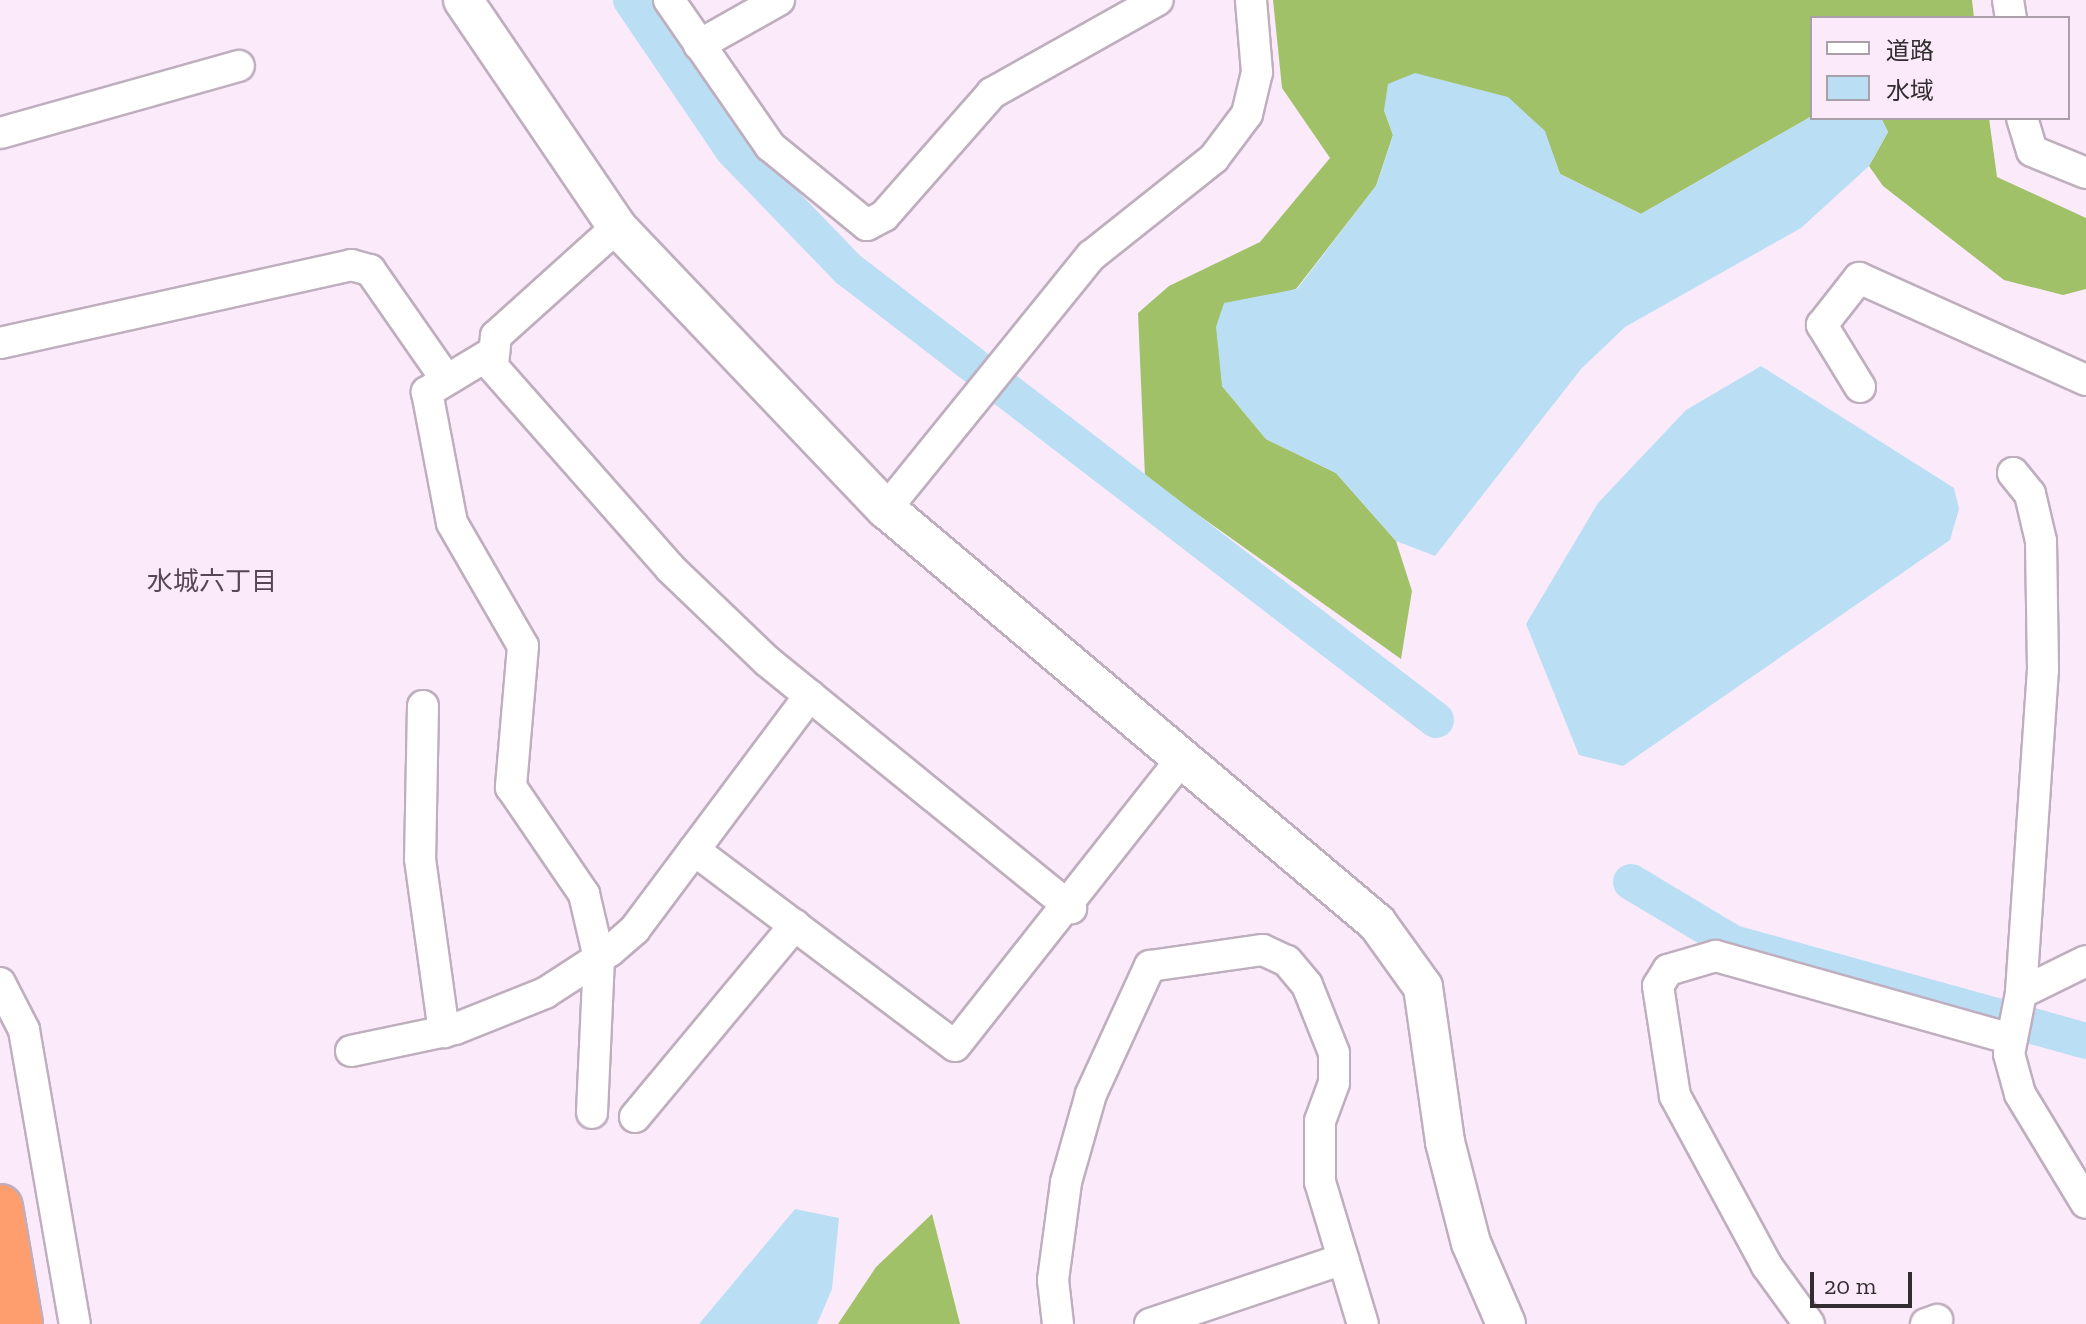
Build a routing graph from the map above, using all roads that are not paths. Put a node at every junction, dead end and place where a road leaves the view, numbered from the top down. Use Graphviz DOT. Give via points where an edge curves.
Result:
graph roads {
  1 [pos="463,0"];
  2 [pos="669,0"];
  3 [pos="779,0"];
  4 [pos="1158,0"];
  5 [pos="1251,0"];
  6 [pos="699,45"];
  7 [pos="239,66"];
  8 [pos="2023,120"];
  9 [pos="0,133"];
  10 [pos="2086,173"];
  11 [pos="617,227"];
  12 [pos="0,343"];
  13 [pos="490,354"];
  14 [pos="444,376"];
  15 [pos="2086,380"];
  16 [pos="1860,387"];
  17 [pos="2013,473"];
  18 [pos="886,509"];
  19 [pos="810,695"];
  20 [pos="423,706"];
  21 [pos="1180,761"];
  22 [pos="694,850"];
  23 [pos="1071,908"];
  24 [pos="795,925"];
  25 [pos="599,958"];
  26 [pos="2086,961"];
  27 [pos="0,983"];
  28 [pos="2021,993"];
  29 [pos="444,1032"];
  30 [pos="2012,1039"];
  31 [pos="351,1051"];
  32 [pos="592,1113"];
  33 [pos="635,1117"];
  34 [pos="2086,1203"];
  35 [pos="0,1207"];
  36 [pos="1343,1259"];
  37 [pos="20,1324"];
  38 [pos="75,1324"];
  39 [pos="1058,1324"];
  40 [pos="1150,1324"];
  41 [pos="1363,1324"];
  42 [pos="1506,1324"];
  43 [pos="1809,1324"];
  1 -- 11 [label="street"];
  2 -- 6 [label="street"];
  3 -- 6 [label="street"];
  4 -- 6 [label="street" via="992,93 884,216 867,225 770,146"];
  5 -- 18 [label="street" via="1257,72 1247,114 1214,158 1091,256"];
  7 -- 9 [label="street"];
  8 -- 10 [label="street" via="2032,151"];
  11 -- 13 [label="street" via="496,336"];
  11 -- 18 [label="street"];
  12 -- 14 [label="street" via="351,265 370,270"];
  13 -- 14 [label="street"];
  13 -- 19 [label="street" via="670,568"];
  14 -- 25 [label="street" via="427,392 452,523 523,646 511,787 584,894"];
  15 -- 16 [label="street" via="1859,278 1822,325"];
  17 -- 28 [label="street" via="2030,494 2042,570 2043,669"];
  18 -- 21 [label="street"];
  19 -- 22 [label="street"];
  19 -- 23 [label="street"];
  20 -- 29 [label="street" via="420,859"];
  21 -- 23 [label="street"];
  21 -- 42 [label="street" via="1320,869 1377,923 1423,987 1445,1142 1471,1243"];
  22 -- 24 [label="street"];
  22 -- 25 [label="street" via="635,929"];
  23 -- 24 [label="street" via="955,1046"];
  24 -- 33 [label="street"];
  25 -- 29 [label="street" via="545,993"];
  25 -- 32 [label="street"];
  26 -- 28 [label="street"];
  27 -- 38 [label="street" via="24,1030"];
  28 -- 30 [label="street"];
  29 -- 31 [label="street"];
  30 -- 34 [label="street" via="2020,1094"];
  30 -- 43 [label="street" via="1716,956 1668,970 1658,986 1675,1096 1767,1266"];
  35 -- 37 [label="highway"];
  36 -- 39 [label="street" via="1317,1152 1334,1053 1307,985 1287,961 1263,950 1193,955 1150,966 1091,1094 1066,1182 1053,1280"];
  36 -- 40 [label="street"];
  36 -- 41 [label="street"];
}
